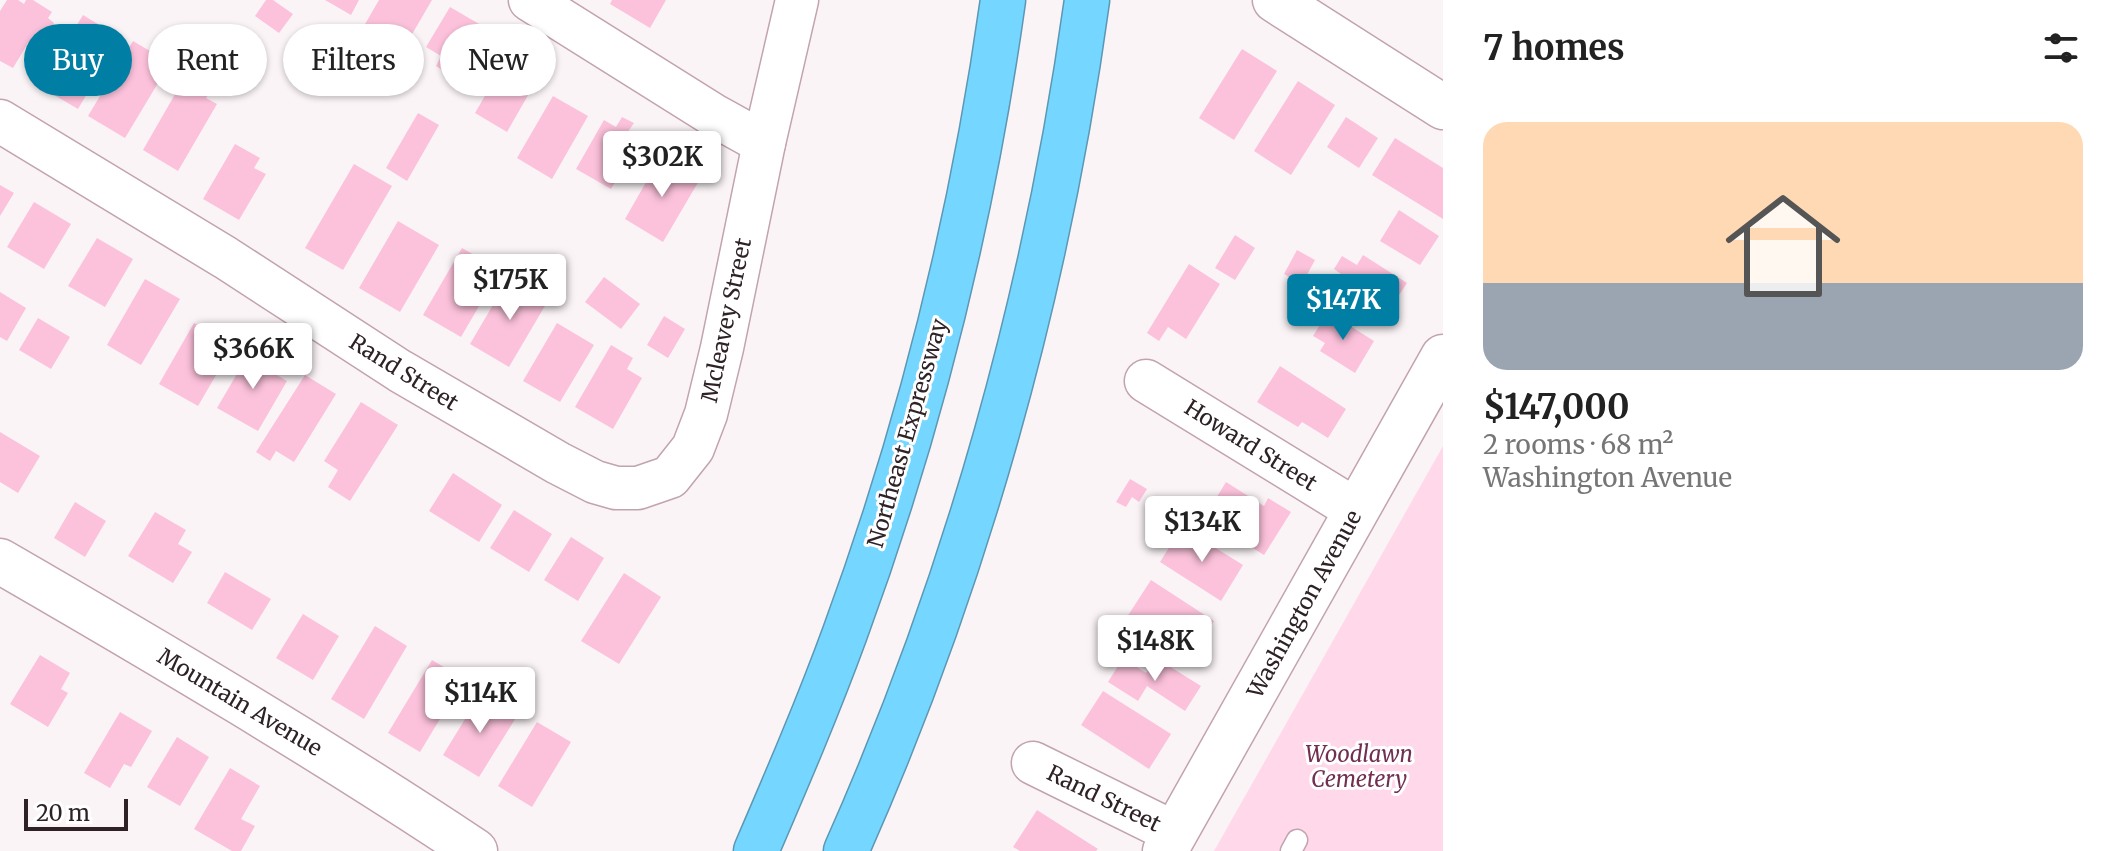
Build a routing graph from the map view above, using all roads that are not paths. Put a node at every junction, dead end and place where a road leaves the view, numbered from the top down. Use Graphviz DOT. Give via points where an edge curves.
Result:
graph roads {
  1 [pos="530,0"];
  2 [pos="797,0"];
  3 [pos="1003,0"];
  4 [pos="1087,0"];
  5 [pos="1275,0"];
  6 [pos="1443,107"];
  7 [pos="0,121"];
  8 [pos="764,143"];
  9 [pos="1443,357"];
  10 [pos="1146,381"];
  11 [pos="657,482"];
  12 [pos="1356,510"];
  13 [pos="0,561"];
  14 [pos="1033,763"];
  15 [pos="1170,842"];
  16 [pos="475,851"];
  17 [pos="756,851"];
  18 [pos="846,851"];
  19 [pos="1291,851"];
  20 [pos="1299,851"];
  1 -- 8 [label="street"];
  2 -- 8 [label="street, Mcleavey Street"];
  3 -- 17 [label="highway, Northeast Expressway" via="954,265 922,390 845,631"];
  4 -- 18 [label="highway" via="1054,194 994,442 914,686"];
  5 -- 6 [label="street"];
  7 -- 11 [label="street, Rand Street" via="400,371 558,463 616,488"];
  8 -- 11 [label="street, Mcleavey Street" via="706,414 693,448 670,477"];
  9 -- 12 [label="street, Washington Avenue"];
  10 -- 12 [label="street, Howard Street"];
  12 -- 15 [label="street, Washington Avenue"];
  13 -- 16 [label="street, Mountain Avenue" via="183,667"];
  14 -- 15 [label="street, Rand Street"];
  19 -- 20 [label="lane" via="1297,840"];
}
